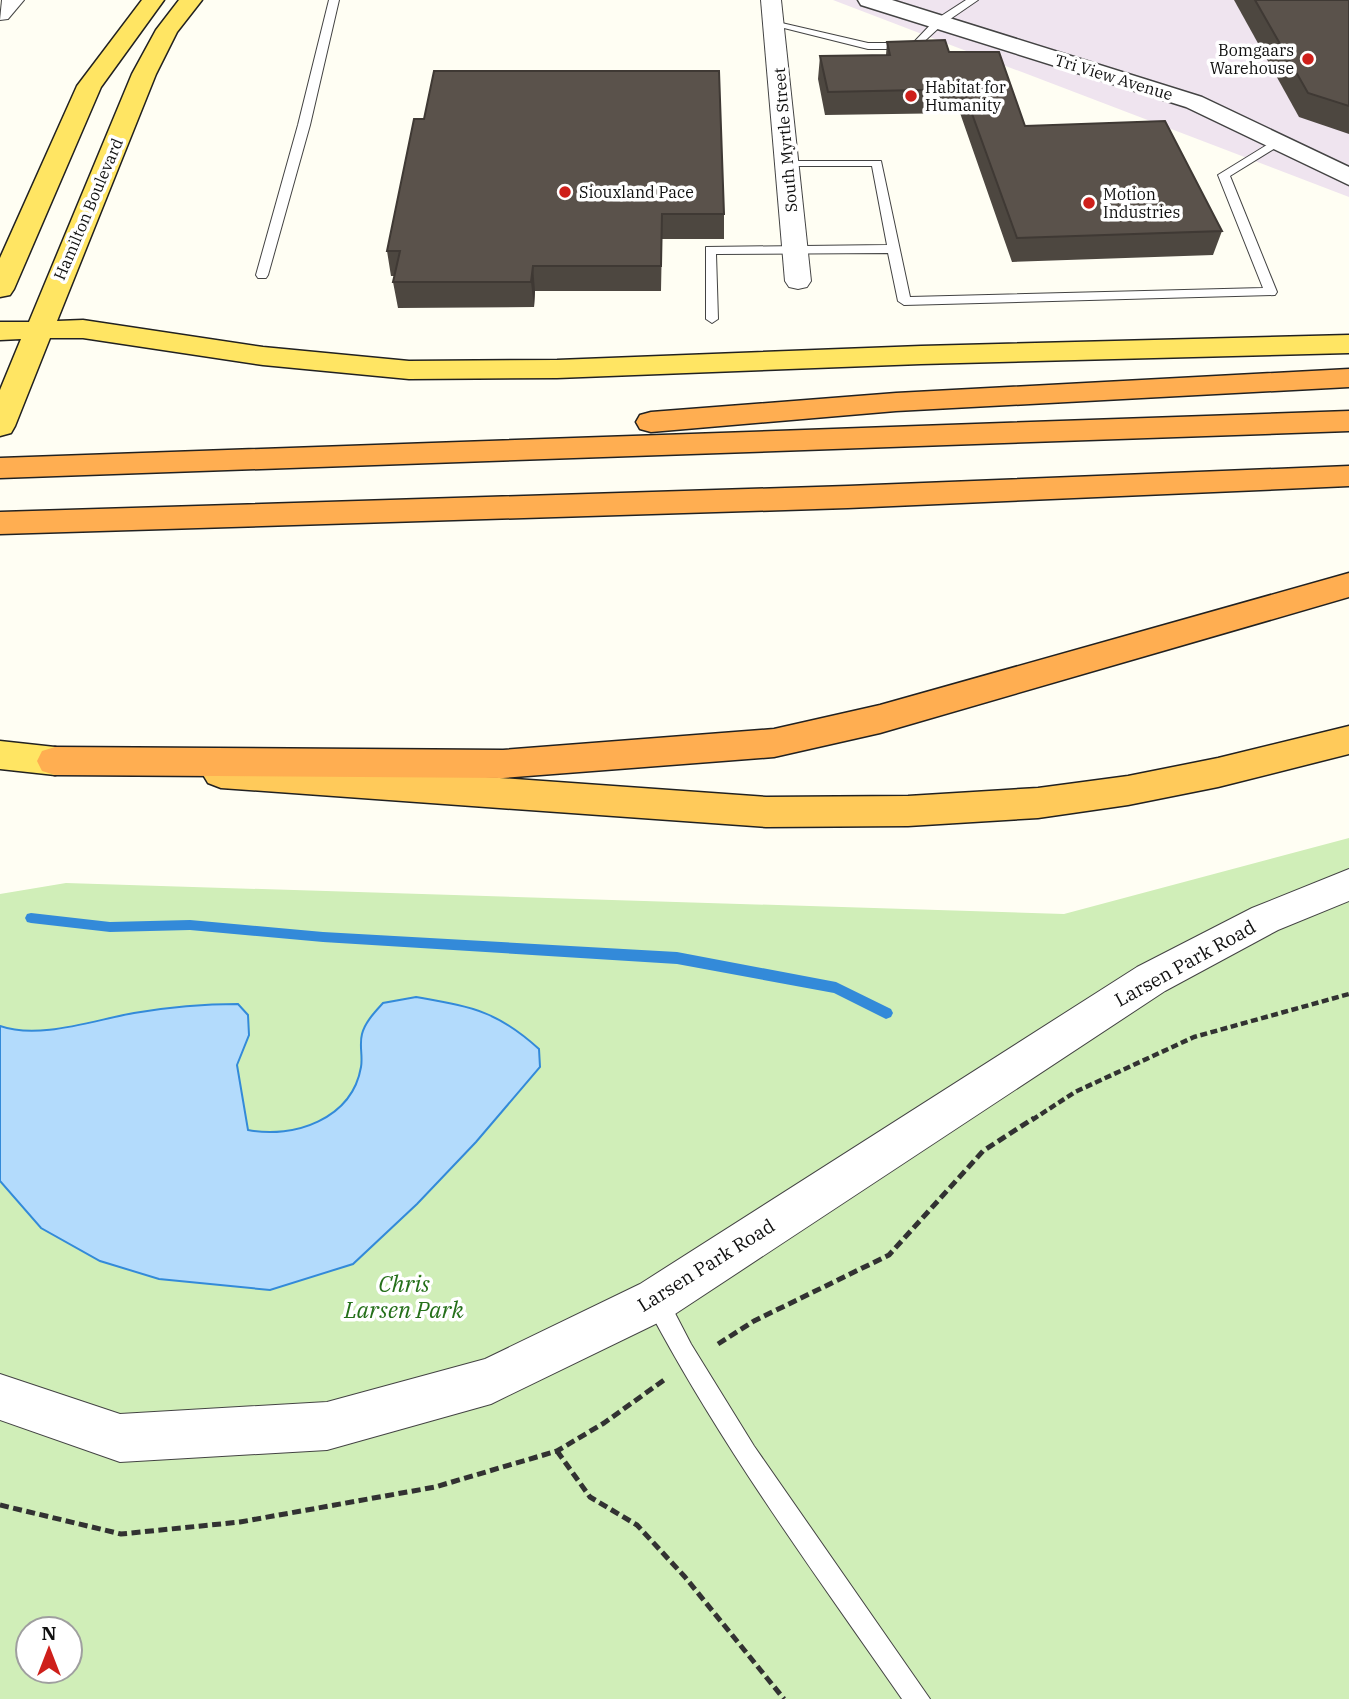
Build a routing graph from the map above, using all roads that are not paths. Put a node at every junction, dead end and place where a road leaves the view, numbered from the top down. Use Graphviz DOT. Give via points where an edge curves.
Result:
graph roads {
  1 [pos="14,0"];
  2 [pos="153,0"];
  3 [pos="191,0"];
  4 [pos="334,0"];
  5 [pos="771,0"];
  6 [pos="869,0"];
  7 [pos="974,0"];
  8 [pos="0,14"];
  9 [pos="939,22"];
  10 [pos="773,24"];
  11 [pos="1279,142"];
  12 [pos="787,164"];
  13 [pos="1349,177"];
  14 [pos="795,249"];
  15 [pos="894,249"];
  16 [pos="64,267"];
  17 [pos="262,275"];
  18 [pos="798,281"];
  19 [pos="0,289"];
  20 [pos="712,319"];
  21 [pos="38,330"];
  22 [pos="0,331"];
  23 [pos="169,342"];
  24 [pos="1349,344"];
  25 [pos="1349,378"];
  26 [pos="1349,421"];
  27 [pos="0,426"];
  28 [pos="129,466"];
  29 [pos="0,468"];
  30 [pos="1349,477"];
  31 [pos="0,523"];
  32 [pos="1349,585"];
  33 [pos="1349,740"];
  34 [pos="0,755"];
  35 [pos="55,761"];
  36 [pos="1349,885"];
  37 [pos="656,1300"];
  38 [pos="0,1397"];
  39 [pos="917,1699"];
  1 -- 8 [label="street"];
  2 -- 19 [label="main road" via="89,86"];
  3 -- 16 [label="main road, Hamilton Boulevard" via="167,30 144,74"];
  4 -- 17 [label="lane"];
  5 -- 10 [label="street, South Myrtle Street"];
  6 -- 9 [label="street, Tri View Avenue"];
  7 -- 9 [label="lane"];
  9 -- 10 [label="lane" via="916,46 868,46"];
  9 -- 11 [label="street, Tri View Avenue" via="1194,102"];
  10 -- 12 [label="street, South Myrtle Street"];
  11 -- 13 [label="street, Tri View Avenue"];
  11 -- 15 [label="lane" via="1224,175 1270,292 904,301"];
  12 -- 14 [label="street, South Myrtle Street"];
  12 -- 15 [label="lane" via="877,163"];
  14 -- 15 [label="lane"];
  14 -- 18 [label="street, South Myrtle Street"];
  14 -- 20 [label="lane" via="710,250"];
  16 -- 21 [label="main road, Hamilton Boulevard"];
  16 -- 23 [label="main road" via="69,297 98,324"];
  21 -- 22 [label="main road"];
  21 -- 23 [label="main road" via="83,329"];
  21 -- 27 [label="main road, Hamilton Boulevard"];
  23 -- 24 [label="main road" via="409,370"];
  25 -- 28 [label="highway" via="896,402"];
  26 -- 28 [label="highway"];
  28 -- 29 [label="highway"];
  30 -- 31 [label="highway"];
  32 -- 35 [label="highway" via="880,719 774,743 503,764"];
  33 -- 35 [label="highway" via="1108,793 996,807 841,813 766,812"];
  34 -- 35 [label="main road"];
  36 -- 37 [label="street, Larsen Park Road" via="1265,919 1151,979"];
  37 -- 38 [label="street, Larsen Park Road" via="491,1381 327,1426 120,1438"];
  37 -- 39 [label="lane" via="688,1363"];
}
